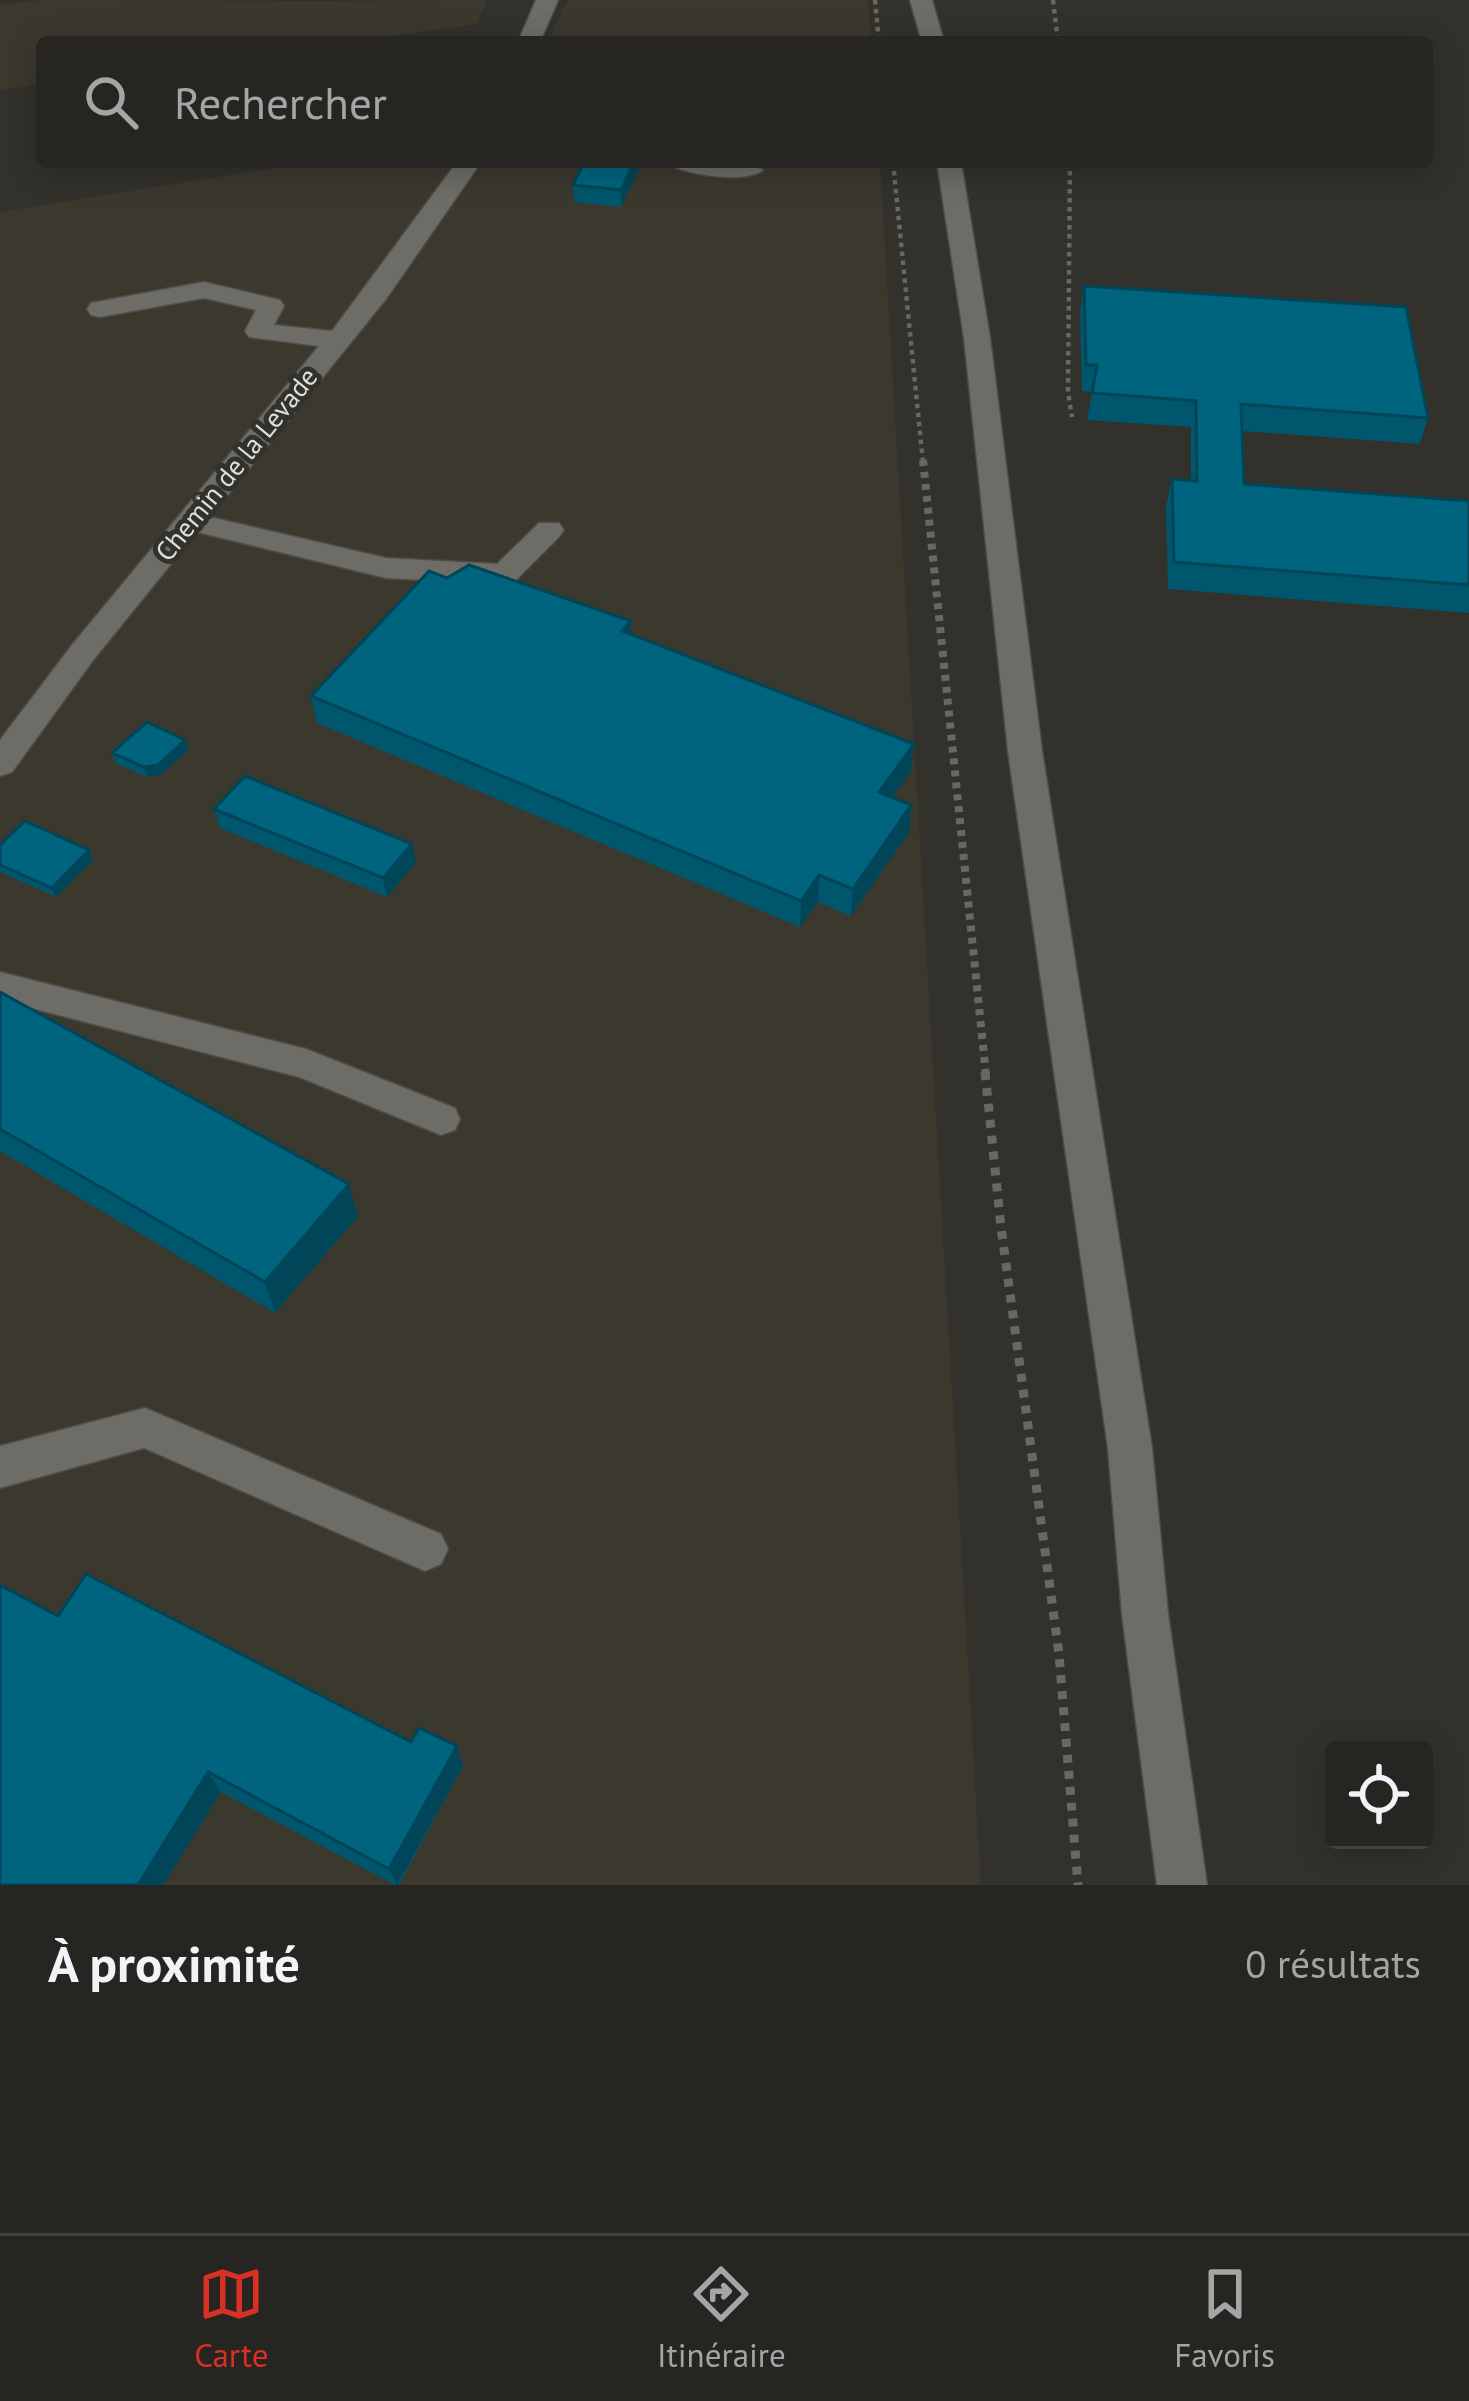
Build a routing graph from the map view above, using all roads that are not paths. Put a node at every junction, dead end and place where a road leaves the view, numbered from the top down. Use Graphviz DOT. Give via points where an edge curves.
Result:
graph roads {
  1 [pos="547,0"];
  2 [pos="921,0"];
  3 [pos="532,36"];
  4 [pos="931,36"];
  5 [pos="465,168"];
  6 [pos="732,168"];
  7 [pos="950,168"];
  8 [pos="751,170"];
  9 [pos="100,308"];
  10 [pos="338,340"];
  11 [pos="189,521"];
  12 [pos="550,530"];
  13 [pos="0,764"];
  14 [pos="0,986"];
  15 [pos="441,1119"];
  16 [pos="0,1467"];
  17 [pos="425,1550"];
  18 [pos="1182,1885"];
  1 -- 3 [label="street"];
  2 -- 4 [label="street"];
  5 -- 10 [label="street, Chemin de la Levade"];
  6 -- 8 [label="street"];
  7 -- 18 [label="street" via="1024,751 1130,1448"];
  9 -- 10 [label="street" via="203,290 271,306 258,332"];
  10 -- 11 [label="street, Chemin de la Levade"];
  11 -- 12 [label="street" via="386,568 504,574"];
  11 -- 13 [label="street, Chemin de la Levade"];
  14 -- 15 [label="street" via="306,1064"];
  16 -- 17 [label="street" via="145,1427"];
}
